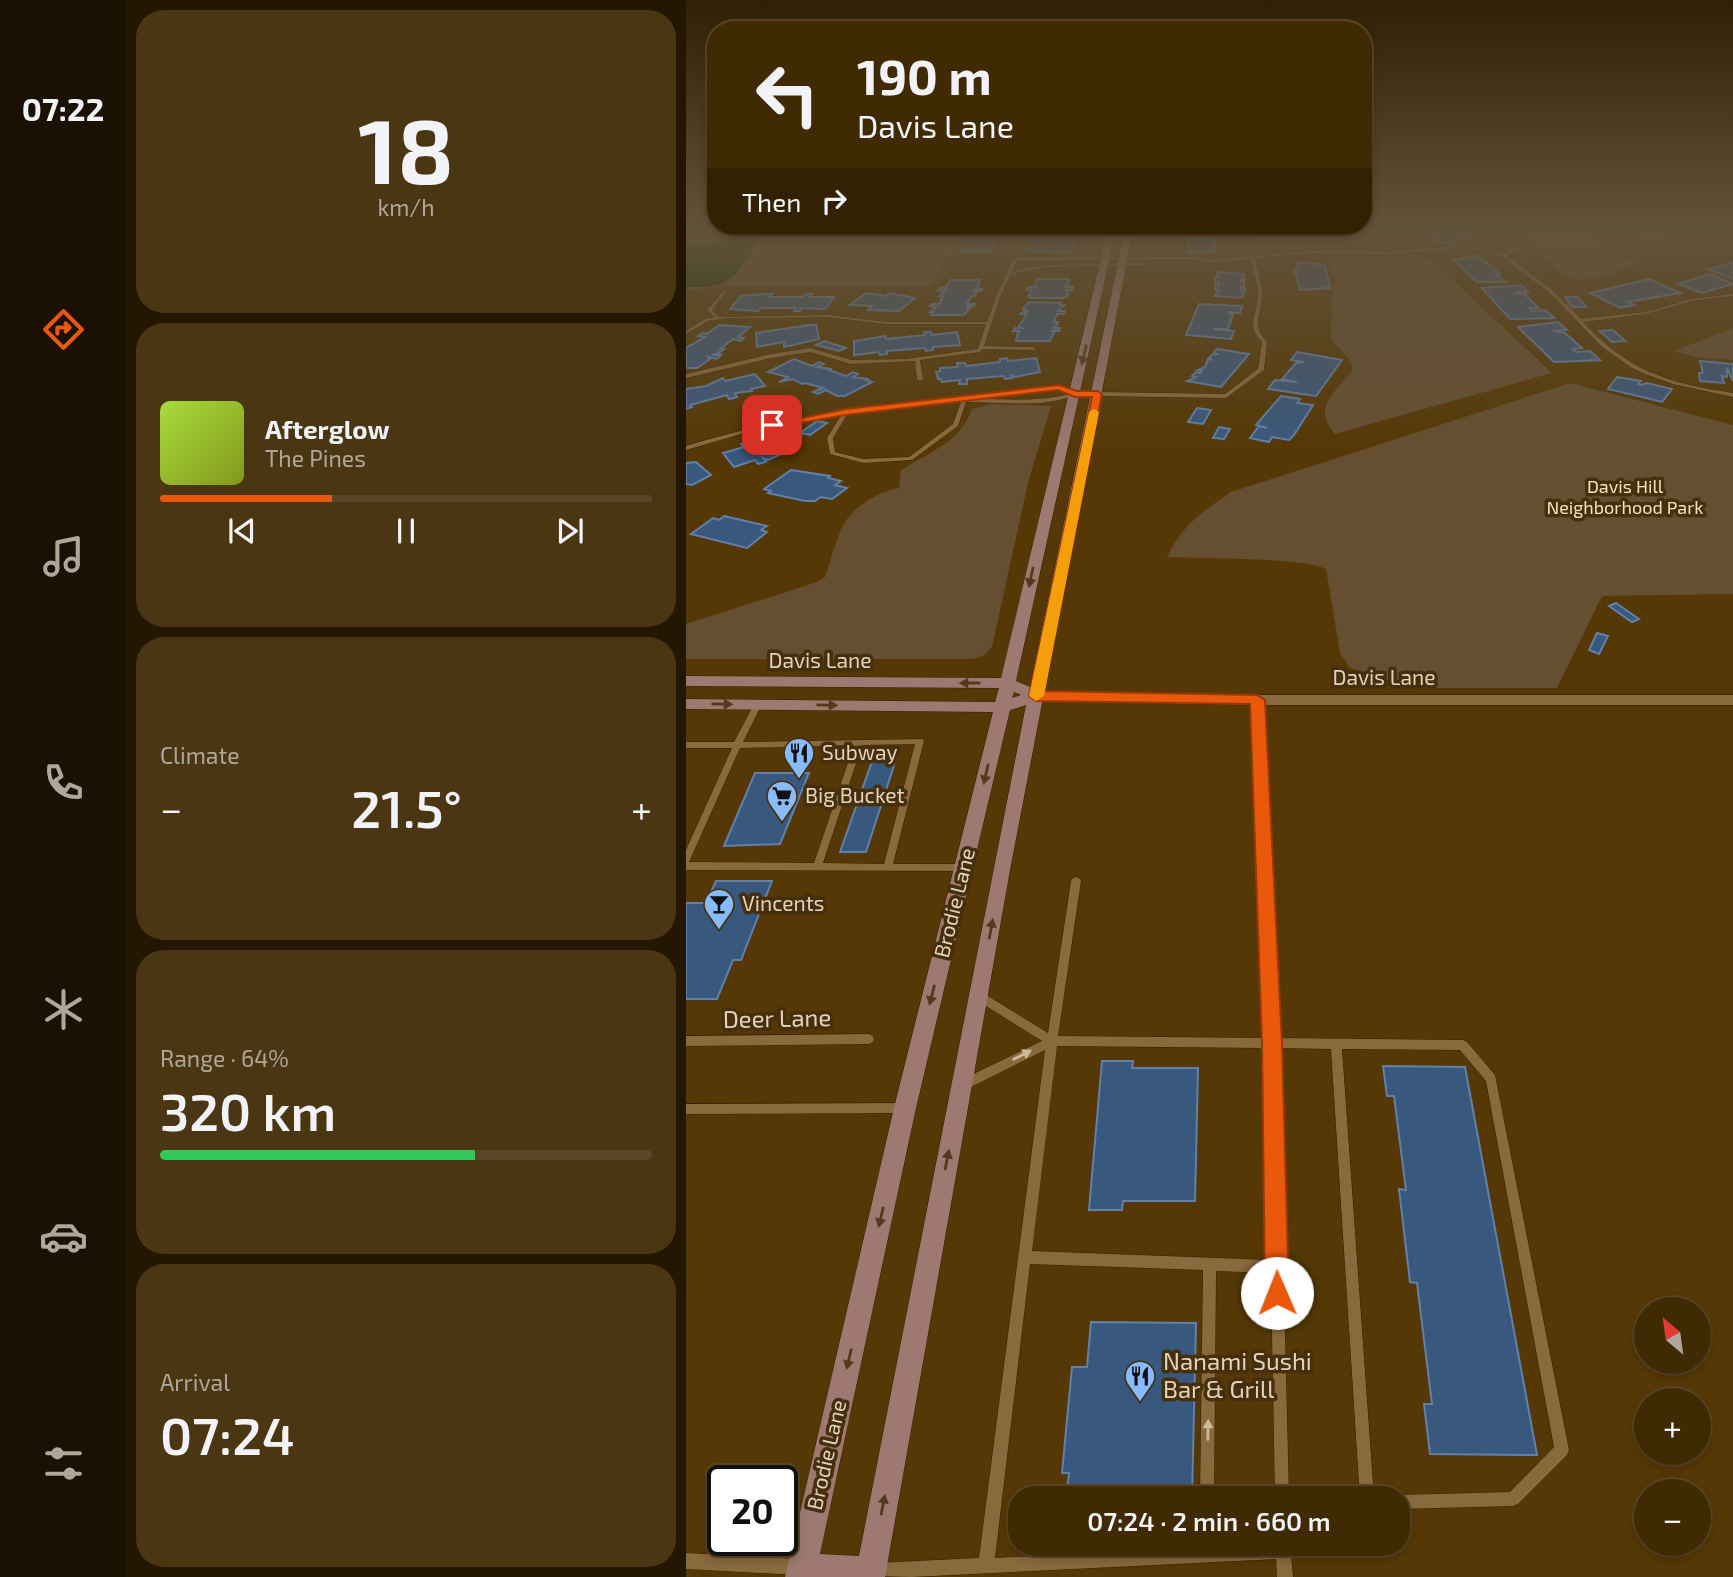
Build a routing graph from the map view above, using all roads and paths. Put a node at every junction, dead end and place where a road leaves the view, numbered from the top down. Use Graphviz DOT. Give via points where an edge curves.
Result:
graph roads {
  1 [pos="715,303"];
  2 [pos="997,303"];
  3 [pos="1096,303"];
  4 [pos="1116,303"];
  5 [pos="1260,303"];
  6 [pos="1563,303"];
  7 [pos="1683,303"];
  8 [pos="717,317"];
  9 [pos="1579,321"];
  10 [pos="990,323"];
  11 [pos="686,333"];
  12 [pos="981,347"];
  13 [pos="1033,349"];
  14 [pos="917,359"];
  15 [pos="686,376"];
  16 [pos="920,379"];
  17 [pos="1075,394"];
  18 [pos="1097,394"];
  19 [pos="1733,395"];
  20 [pos="964,400"];
  21 [pos="846,412"];
  22 [pos="686,449"];
  23 [pos="686,681"];
  24 [pos="757,682"];
  25 [pos="1008,683"];
  26 [pos="686,690"];
  27 [pos="1036,696"];
  28 [pos="1257,700"];
  29 [pos="1733,700"];
  30 [pos="686,704"];
  31 [pos="758,704"];
  32 [pos="1001,707"];
  33 [pos="859,743"];
  34 [pos="686,745"];
  35 [pos="737,745"];
  36 [pos="686,860"];
  37 [pos="686,866"];
  38 [pos="817,867"];
  39 [pos="888,867"];
  40 [pos="963,868"];
  41 [pos="1076,881"];
  42 [pos="979,996"];
  43 [pos="869,1039"];
  44 [pos="686,1041"];
  45 [pos="1052,1041"];
  46 [pos="1272,1043"];
  47 [pos="1336,1044"];
  48 [pos="961,1086"];
  49 [pos="905,1108"];
  50 [pos="686,1109"];
  51 [pos="1024,1257"];
  52 [pos="1210,1264"];
  53 [pos="1277,1267"];
  54 [pos="1207,1486"];
  55 [pos="1282,1486"];
  56 [pos="1366,1486"];
  57 [pos="1410,1502"];
  58 [pos="1110,1556"];
  59 [pos="1284,1556"];
  60 [pos="686,1560"];
  61 [pos="986,1565"];
  62 [pos="801,1572"];
  63 [pos="870,1574"];
  64 [pos="1285,1577"];
  1 -- 8 [label="lane" via="709,310"];
  2 -- 10 [label="lane"];
  3 -- 17 [label="main road, Brodie Lane, one-way"];
  4 -- 18 [label="main road, Brodie Lane"];
  5 -- 18 [label="lane" via="1253,323 1257,336 1265,342 1261,370 1226,396"];
  6 -- 9 [label="lane"];
  7 -- 9 [label="lane" via="1646,313"];
  8 -- 10 [label="lane"];
  8 -- 11 [label="lane"];
  9 -- 19 [label="lane" via="1620,359 1656,378"];
  10 -- 12 [label="lane"];
  12 -- 13 [label="lane"];
  12 -- 14 [label="lane"];
  14 -- 15 [label="lane" via="850,362 810,350"];
  14 -- 16 [label="lane"];
  17 -- 18 [label="main road"];
  17 -- 20 [label="lane" via="1057,400"];
  17 -- 20 [label="lane" via="1059,387"];
  17 -- 25 [label="main road, Brodie Lane, one-way"];
  18 -- 27 [label="main road, Brodie Lane"];
  20 -- 21 [label="lane"];
  20 -- 21 [label="lane" via="956,425 909,458 863,461 832,453 830,438"];
  21 -- 22 [label="lane" via="798,418"];
  23 -- 24 [label="main road, Davis Lane"];
  25 -- 24 [label="main road, Davis Lane, one-way"];
  24 -- 26 [label="main road"];
  25 -- 27 [label="main road, Davis Lane"];
  25 -- 32 [label="main road, Brodie Lane"];
  27 -- 28 [label="street, Davis Lane"];
  27 -- 32 [label="main road, Davis Lane"];
  42 -- 27 [label="main road, Brodie Lane, one-way"];
  28 -- 29 [label="street, Davis Lane"];
  28 -- 46 [label="lane"];
  30 -- 31 [label="main road, Davis Lane, one-way"];
  31 -- 32 [label="main road, Davis Lane, one-way"];
  31 -- 35 [label="lane"];
  32 -- 40 [label="main road, Brodie Lane, one-way"];
  33 -- 35 [label="lane"];
  33 -- 38 [label="lane"];
  33 -- 39 [label="lane" via="920,741"];
  34 -- 35 [label="lane"];
  35 -- 36 [label="lane"];
  37 -- 38 [label="lane"];
  38 -- 39 [label="lane"];
  39 -- 40 [label="lane"];
  40 -- 49 [label="main road, Brodie Lane, one-way"];
  41 -- 45 [label="lane"];
  42 -- 45 [label="lane"];
  42 -- 48 [label="main road, Brodie Lane"];
  43 -- 44 [label="lane, Deer Lane"];
  45 -- 46 [label="lane"];
  48 -- 45 [label="lane, one-way"];
  45 -- 51 [label="lane"];
  46 -- 47 [label="lane"];
  46 -- 53 [label="lane"];
  47 -- 56 [label="lane"];
  47 -- 57 [label="lane" via="1463,1045 1491,1079 1562,1450 1513,1499"];
  63 -- 48 [label="main road, Brodie Lane, one-way"];
  49 -- 50 [label="lane"];
  49 -- 62 [label="main road, Brodie Lane, one-way"];
  51 -- 52 [label="lane"];
  51 -- 61 [label="lane"];
  52 -- 53 [label="lane"];
  54 -- 52 [label="lane, one-way"];
  53 -- 55 [label="lane"];
  58 -- 61 [label="lane"];
  59 -- 64 [label="lane"];
  60 -- 62 [label="lane"];
  61 -- 63 [label="lane"];
  62 -- 63 [label="main road"];
}
